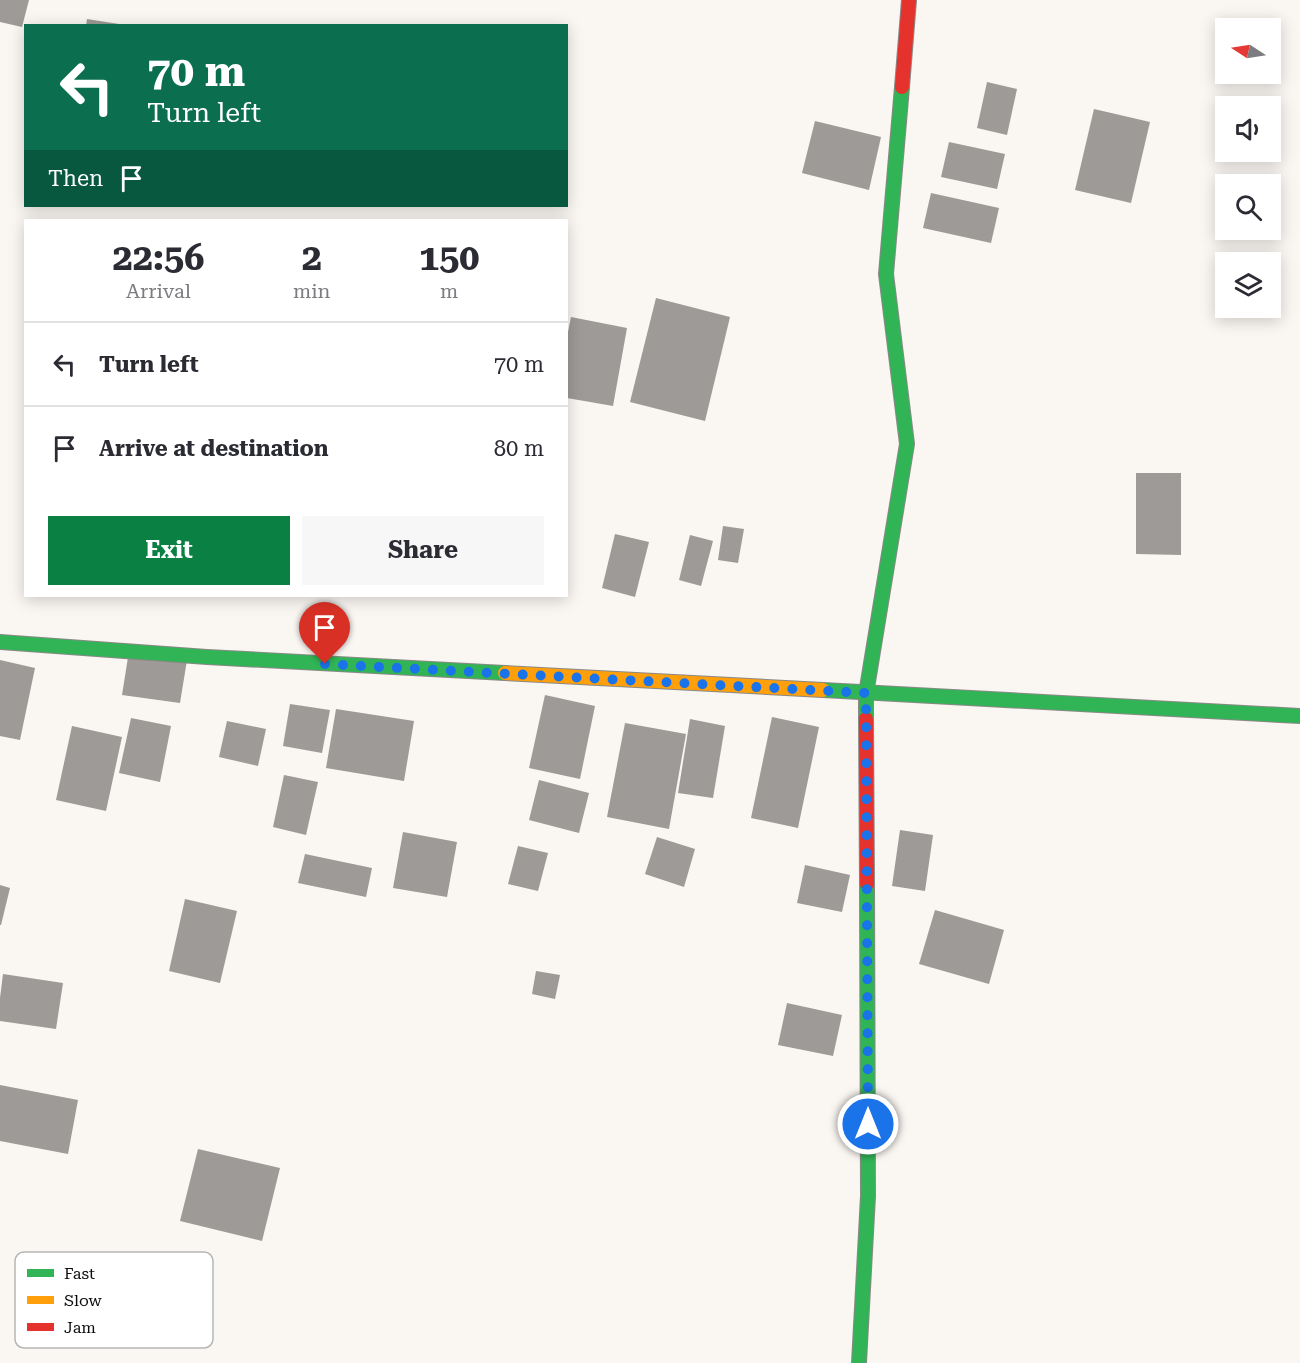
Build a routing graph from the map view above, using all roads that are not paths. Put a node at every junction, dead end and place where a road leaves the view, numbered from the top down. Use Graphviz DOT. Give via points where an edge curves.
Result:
graph roads {
  1 [pos="909,0"];
  2 [pos="0,642"];
  3 [pos="866,693"];
  4 [pos="1300,716"];
  5 [pos="860,1363"];
  1 -- 3 [label="street" via="886,274 907,444"];
  2 -- 3 [label="street"];
  3 -- 4 [label="street"];
  3 -- 5 [label="street" via="868,1196"];
}
